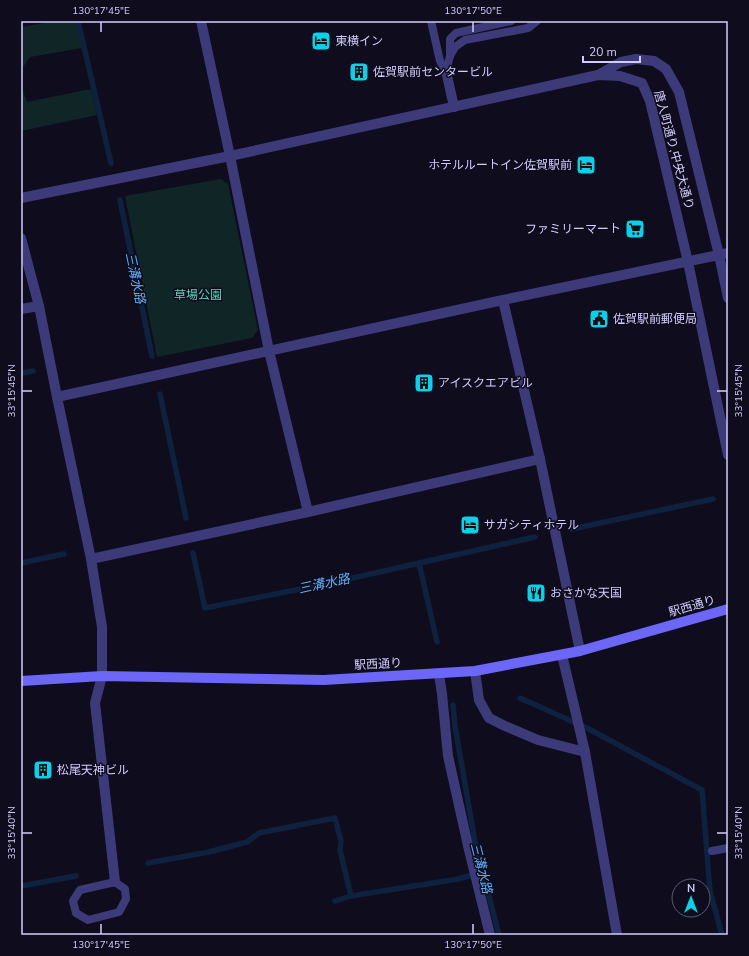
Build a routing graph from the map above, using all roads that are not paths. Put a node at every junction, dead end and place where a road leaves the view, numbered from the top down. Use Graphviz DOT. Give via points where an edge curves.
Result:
graph roads {
  1 [pos="201,21"];
  2 [pos="431,21"];
  3 [pos="511,21"];
  4 [pos="537,21"];
  5 [pos="450,56"];
  6 [pos="446,71"];
  7 [pos="598,75"];
  8 [pos="454,107"];
  9 [pos="230,156"];
  10 [pos="21,198"];
  11 [pos="21,238"];
  12 [pos="723,254"];
  13 [pos="688,262"];
  14 [pos="728,298"];
  15 [pos="503,300"];
  16 [pos="40,306"];
  17 [pos="21,309"];
  18 [pos="269,351"];
  19 [pos="57,397"];
  20 [pos="728,456"];
  21 [pos="540,459"];
  22 [pos="308,512"];
  23 [pos="91,559"];
  24 [pos="728,609"];
  25 [pos="580,651"];
  26 [pos="562,655"];
  27 [pos="475,671"];
  28 [pos="439,674"];
  29 [pos="102,676"];
  30 [pos="21,681"];
  31 [pos="585,752"];
  32 [pos="728,848"];
  33 [pos="712,851"];
  34 [pos="116,882"];
  35 [pos="490,935"];
  36 [pos="617,935"];
  1 -- 9 [label="street"];
  2 -- 6 [label="lane" via="440,61"];
  3 -- 5 [label="lane" via="456,33 450,39"];
  4 -- 5 [label="lane" via="528,28 465,40 455,47"];
  5 -- 6 [label="lane"];
  6 -- 8 [label="street"];
  7 -- 8 [label="street"];
  7 -- 12 [label="street, 唐人町通り,中央大通り" via="621,62 636,59 654,61 666,69 679,92"];
  7 -- 13 [label="street, 唐人町通り,中央大通り" via="620,76 642,83 650,101"];
  8 -- 9 [label="street"];
  9 -- 10 [label="street"];
  9 -- 18 [label="street"];
  11 -- 16 [label="street"];
  12 -- 13 [label="street"];
  12 -- 14 [label="street, 唐人町通り,中央大通り"];
  13 -- 15 [label="street"];
  13 -- 20 [label="street, 唐人町通り,中央大通り"];
  15 -- 18 [label="street"];
  15 -- 21 [label="street"];
  16 -- 17 [label="street"];
  16 -- 19 [label="street"];
  18 -- 19 [label="street"];
  18 -- 22 [label="street"];
  19 -- 23 [label="street"];
  21 -- 22 [label="street"];
  21 -- 25 [label="street"];
  22 -- 23 [label="street"];
  23 -- 29 [label="street" via="102,627"];
  24 -- 25 [label="main road, 駅西通り"];
  25 -- 26 [label="main road, 駅西通り"];
  26 -- 27 [label="main road, 駅西通り"];
  26 -- 31 [label="street"];
  27 -- 28 [label="main road, 駅西通り"];
  27 -- 31 [label="street" via="479,700 489,718 538,740"];
  28 -- 29 [label="main road, 駅西通り" via="324,680"];
  28 -- 35 [label="street" via="448,756"];
  29 -- 30 [label="main road, 駅西通り"];
  29 -- 34 [label="street" via="95,703"];
  31 -- 36 [label="street"];
  32 -- 33 [label="lane"];
  34 -- 34 [label="lane" via="125,889 126,899 119,912 88,920 76,913 73,902 80,890"];
}
